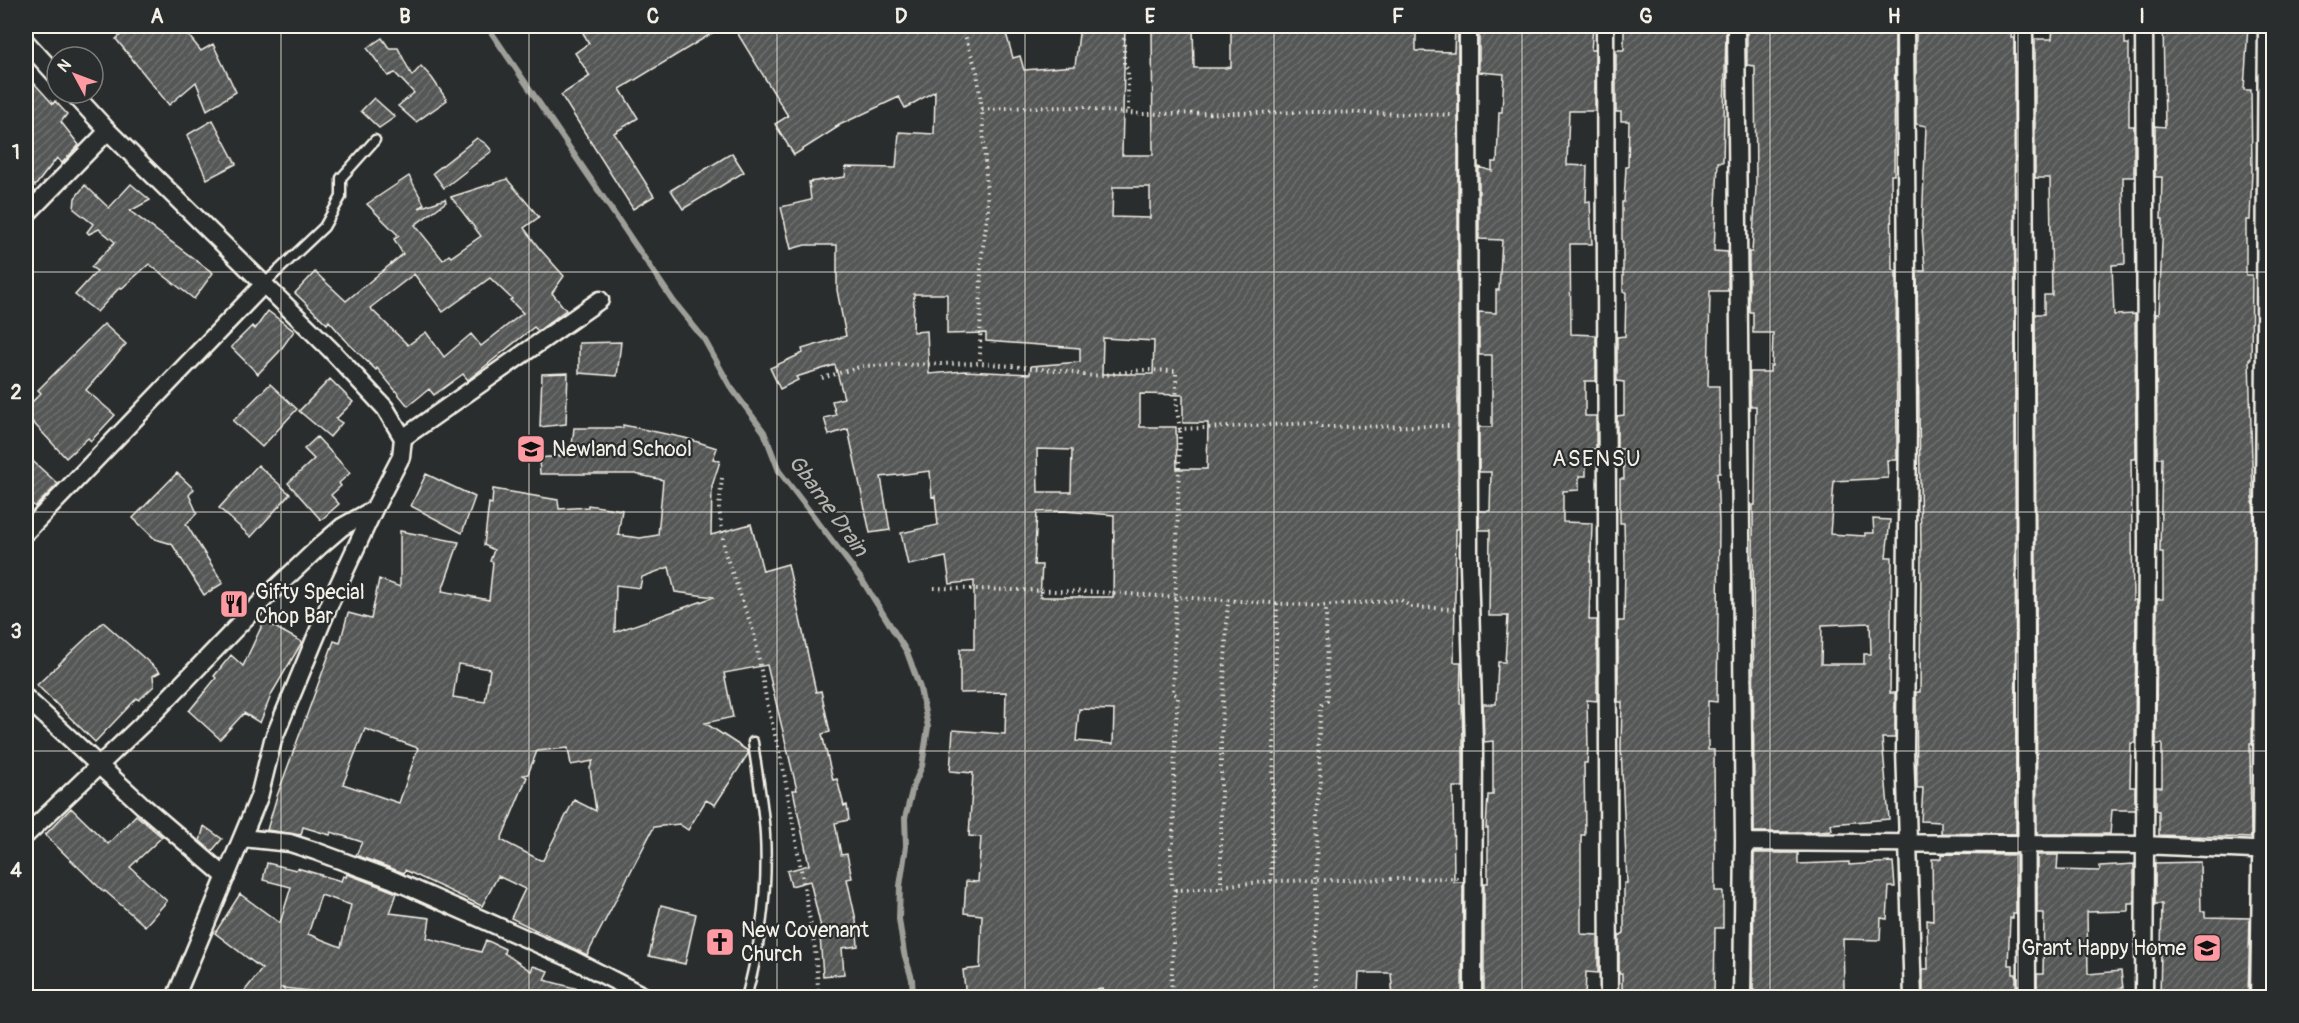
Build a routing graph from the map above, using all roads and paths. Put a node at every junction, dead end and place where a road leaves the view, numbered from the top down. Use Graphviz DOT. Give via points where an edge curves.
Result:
graph roads {
  1 [pos="962,26"];
  2 [pos="1124,26"];
  3 [pos="1468,26"];
  4 [pos="1605,26"];
  5 [pos="1736,26"];
  6 [pos="1905,26"];
  7 [pos="2024,26"];
  8 [pos="2144,26"];
  9 [pos="2267,26"];
  10 [pos="26,42"];
  11 [pos="45,63"];
  12 [pos="84,105"];
  13 [pos="982,110"];
  14 [pos="1128,113"];
  15 [pos="1469,115"];
  16 [pos="108,131"];
  17 [pos="375,140"];
  18 [pos="26,215"];
  19 [pos="264,284"];
  20 [pos="600,300"];
  21 [pos="980,363"];
  22 [pos="822,378"];
  23 [pos="1469,426"];
  24 [pos="1180,429"];
  25 [pos="403,438"];
  26 [pos="722,478"];
  27 [pos="374,509"];
  28 [pos="26,532"];
  29 [pos="934,588"];
  30 [pos="1176,597"];
  31 [pos="1228,600"];
  32 [pos="1277,603"];
  33 [pos="1326,606"];
  34 [pos="1470,610"];
  35 [pos="26,698"];
  36 [pos="753,742"];
  37 [pos="99,765"];
  38 [pos="26,835"];
  39 [pos="243,838"];
  40 [pos="1744,842"];
  41 [pos="1908,842"];
  42 [pos="2027,843"];
  43 [pos="2143,845"];
  44 [pos="2268,851"];
  45 [pos="226,877"];
  46 [pos="1475,879"];
  47 [pos="1316,880"];
  48 [pos="1271,882"];
  49 [pos="1221,888"];
  50 [pos="1175,890"];
  51 [pos="175,998"];
  52 [pos="648,998"];
  53 [pos="746,998"];
  54 [pos="819,998"];
  55 [pos="1171,998"];
  56 [pos="1315,998"];
  57 [pos="1473,998"];
  58 [pos="1609,998"];
  59 [pos="1742,998"];
  60 [pos="1913,998"];
  61 [pos="2027,998"];
  62 [pos="2144,998"];
  63 [pos="2259,998"];
  1 -- 13 [label="path" via="977,72"];
  2 -- 14 [label="path"];
  3 -- 15 [label="street"];
  4 -- 58 [label="street"];
  5 -- 40 [label="street"];
  6 -- 41 [label="street"];
  7 -- 42 [label="street"];
  8 -- 43 [label="street" via="2147,542"];
  9 -- 44 [label="street" via="2264,700"];
  10 -- 11 [label="street"];
  12 -- 16 [label="street"];
  13 -- 14 [label="path" via="1087,107"];
  13 -- 21 [label="path" via="988,211 981,261"];
  14 -- 15 [label="path"];
  15 -- 23 [label="street"];
  16 -- 18 [label="street"];
  16 -- 19 [label="street"];
  17 -- 19 [label="lane" via="341,178 341,197 324,227"];
  19 -- 25 [label="street" via="385,408"];
  19 -- 28 [label="street"];
  20 -- 25 [label="street"];
  21 -- 22 [label="path" via="863,366"];
  21 -- 24 [label="path" via="1079,375 1176,371"];
  23 -- 24 [label="path" via="1322,427 1317,423"];
  23 -- 34 [label="street"];
  24 -- 30 [label="path"];
  25 -- 27 [label="street" via="401,457"];
  26 -- 54 [label="path" via="719,508 725,553 754,633 783,767 815,949"];
  27 -- 37 [label="street" via="342,527 320,546"];
  27 -- 39 [label="street" via="273,740 260,797"];
  29 -- 30 [label="path"];
  30 -- 31 [label="path"];
  30 -- 50 [label="path" via="1173,693 1178,696 1171,848"];
  31 -- 32 [label="path"];
  31 -- 49 [label="path" via="1221,742"];
  32 -- 33 [label="path"];
  32 -- 48 [label="path"];
  33 -- 34 [label="path" via="1401,600 1412,607"];
  33 -- 47 [label="path" via="1327,701 1321,705 1318,746 1321,783"];
  34 -- 46 [label="street"];
  35 -- 37 [label="street"];
  36 -- 53 [label="lane" via="765,833 765,892 758,957"];
  37 -- 38 [label="street"];
  37 -- 45 [label="street"];
  39 -- 45 [label="street"];
  39 -- 52 [label="street" via="290,843 391,879 562,954"];
  40 -- 41 [label="street"];
  40 -- 59 [label="street"];
  41 -- 42 [label="street"];
  41 -- 60 [label="street"];
  42 -- 43 [label="street"];
  42 -- 61 [label="street"];
  43 -- 44 [label="street"];
  43 -- 62 [label="street"];
  44 -- 63 [label="street"];
  45 -- 51 [label="street"];
  46 -- 47 [label="path"];
  46 -- 57 [label="street"];
  47 -- 48 [label="path"];
  47 -- 56 [label="path"];
  48 -- 49 [label="path"];
  49 -- 50 [label="path"];
  50 -- 55 [label="path"];
}
